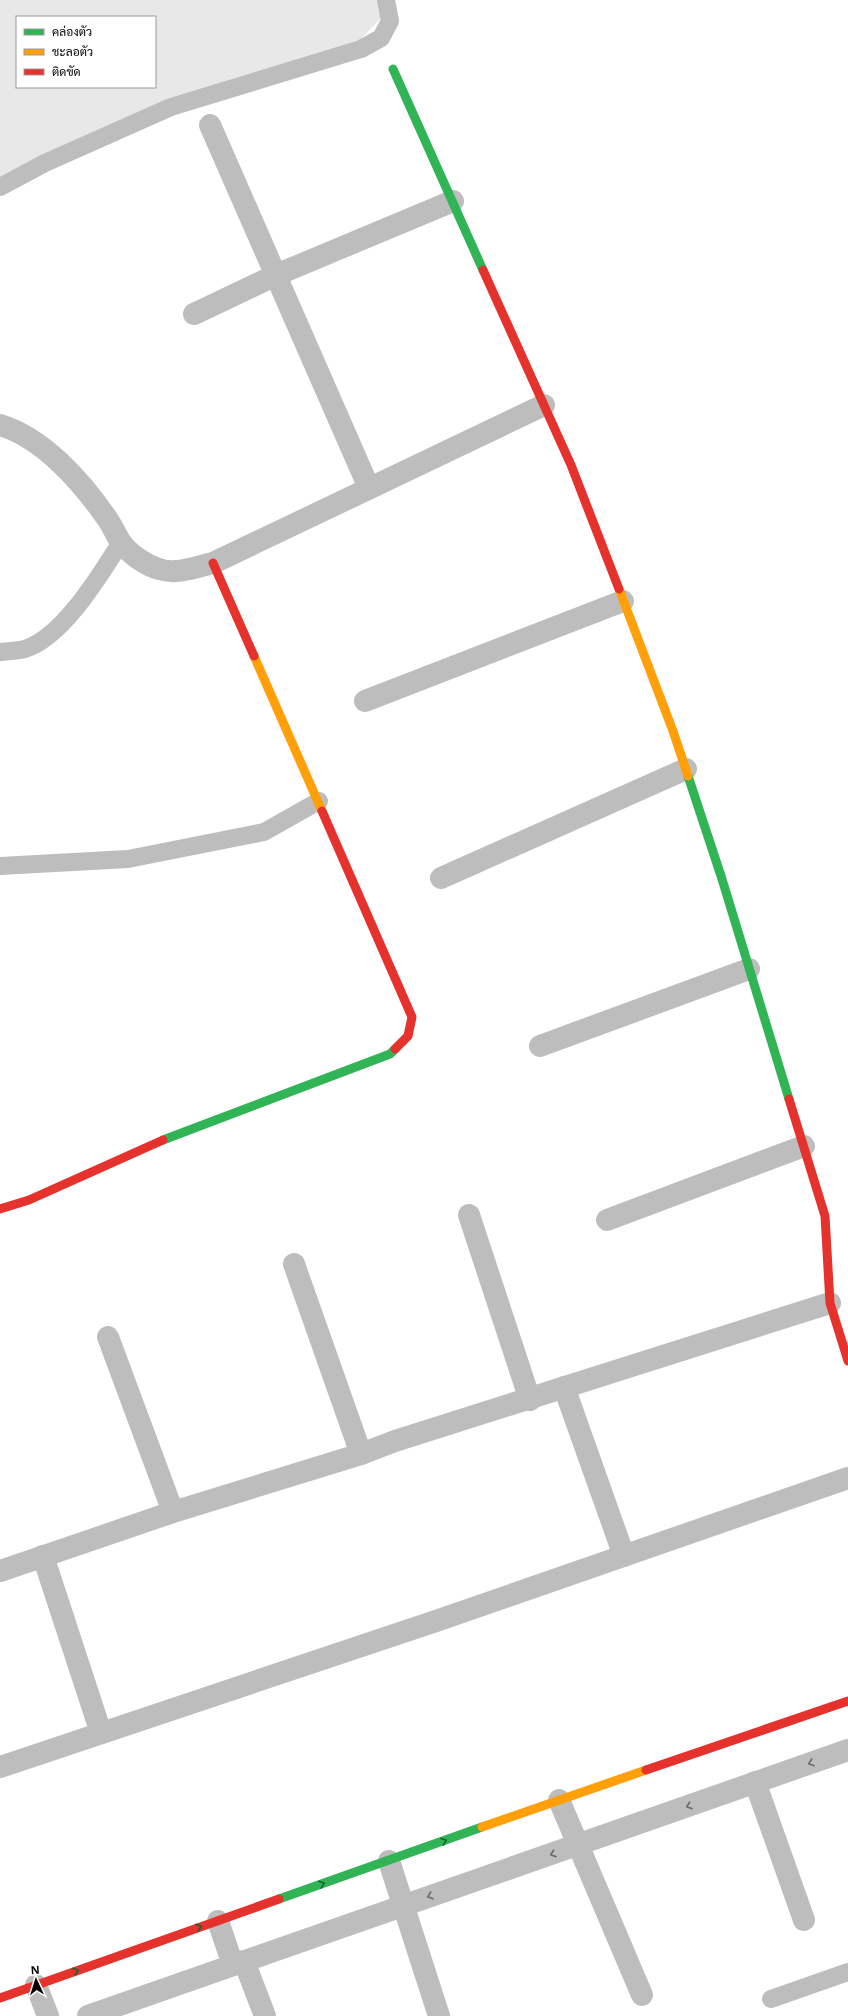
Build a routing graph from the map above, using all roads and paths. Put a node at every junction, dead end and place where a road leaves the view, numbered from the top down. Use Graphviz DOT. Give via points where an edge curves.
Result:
graph roads {
  1 [pos="386,0"];
  2 [pos="393,69"];
  3 [pos="210,125"];
  4 [pos="0,187"];
  5 [pos="453,202"];
  6 [pos="276,275"];
  7 [pos="194,314"];
  8 [pos="544,404"];
  9 [pos="0,425"];
  10 [pos="369,488"];
  11 [pos="121,542"];
  12 [pos="213,563"];
  13 [pos="623,600"];
  14 [pos="0,652"];
  15 [pos="365,701"];
  16 [pos="686,769"];
  17 [pos="319,801"];
  18 [pos="0,866"];
  19 [pos="441,878"];
  20 [pos="749,969"];
  21 [pos="540,1046"];
  22 [pos="804,1146"];
  23 [pos="0,1209"];
  24 [pos="469,1215"];
  25 [pos="607,1220"];
  26 [pos="294,1264"];
  27 [pos="830,1303"];
  28 [pos="108,1337"];
  29 [pos="848,1360"];
  30 [pos="564,1387"];
  31 [pos="530,1400"];
  32 [pos="361,1454"];
  33 [pos="848,1478"];
  34 [pos="173,1512"];
  35 [pos="43,1556"];
  36 [pos="624,1556"];
  37 [pos="0,1571"];
  38 [pos="848,1701"];
  39 [pos="101,1733"];
  40 [pos="848,1750"];
  41 [pos="0,1767"];
  42 [pos="755,1782"];
  43 [pos="559,1800"];
  44 [pos="578,1845"];
  45 [pos="389,1861"];
  46 [pos="404,1905"];
  47 [pos="804,1920"];
  48 [pos="218,1921"];
  49 [pos="239,1963"];
  50 [pos="848,1972"];
  51 [pos="36,1985"];
  52 [pos="642,1995"];
  53 [pos="0,1998"];
  54 [pos="771,1999"];
  55 [pos="48,2016"];
  56 [pos="88,2016"];
  57 [pos="265,2016"];
  58 [pos="439,2016"];
  1 -- 4 [label="lane" via="390,21 381,38 361,49 172,107 45,163"];
  2 -- 5 [label="street"];
  3 -- 6 [label="street"];
  5 -- 6 [label="street"];
  5 -- 8 [label="street"];
  6 -- 7 [label="street"];
  6 -- 10 [label="street"];
  8 -- 10 [label="street"];
  8 -- 13 [label="street" via="571,465"];
  9 -- 11 [label="street" via="16,430 45,449 88,492"];
  10 -- 12 [label="street"];
  11 -- 12 [label="street" via="137,558 159,570 175,571"];
  11 -- 14 [label="lane" via="95,583 48,636 25,649"];
  12 -- 17 [label="street"];
  13 -- 15 [label="street"];
  13 -- 16 [label="street"];
  16 -- 19 [label="street"];
  16 -- 20 [label="street"];
  17 -- 18 [label="lane" via="264,832 128,859"];
  17 -- 23 [label="street" via="412,1017 408,1036 390,1054 159,1141 29,1200"];
  20 -- 21 [label="street"];
  20 -- 22 [label="street"];
  22 -- 25 [label="street"];
  22 -- 27 [label="street" via="825,1216"];
  24 -- 31 [label="street"];
  26 -- 32 [label="street"];
  27 -- 29 [label="street"];
  27 -- 30 [label="street"];
  28 -- 34 [label="street"];
  30 -- 31 [label="street"];
  30 -- 36 [label="street"];
  31 -- 32 [label="street" via="395,1441"];
  32 -- 34 [label="street"];
  33 -- 36 [label="street"];
  34 -- 35 [label="street"];
  35 -- 37 [label="street"];
  35 -- 39 [label="street"];
  36 -- 39 [label="street"];
  38 -- 43 [label="street"];
  39 -- 41 [label="street"];
  40 -- 42 [label="street, one-way"];
  42 -- 44 [label="street, one-way"];
  42 -- 47 [label="street"];
  43 -- 44 [label="street"];
  45 -- 43 [label="street, one-way"];
  44 -- 46 [label="street, one-way"];
  44 -- 52 [label="street"];
  45 -- 46 [label="street"];
  48 -- 45 [label="street, one-way"];
  46 -- 49 [label="street"];
  46 -- 58 [label="street"];
  48 -- 49 [label="street"];
  51 -- 48 [label="street, one-way"];
  49 -- 56 [label="street"];
  49 -- 57 [label="street"];
  50 -- 54 [label="lane"];
  51 -- 53 [label="street"];
  51 -- 55 [label="street"];
}
